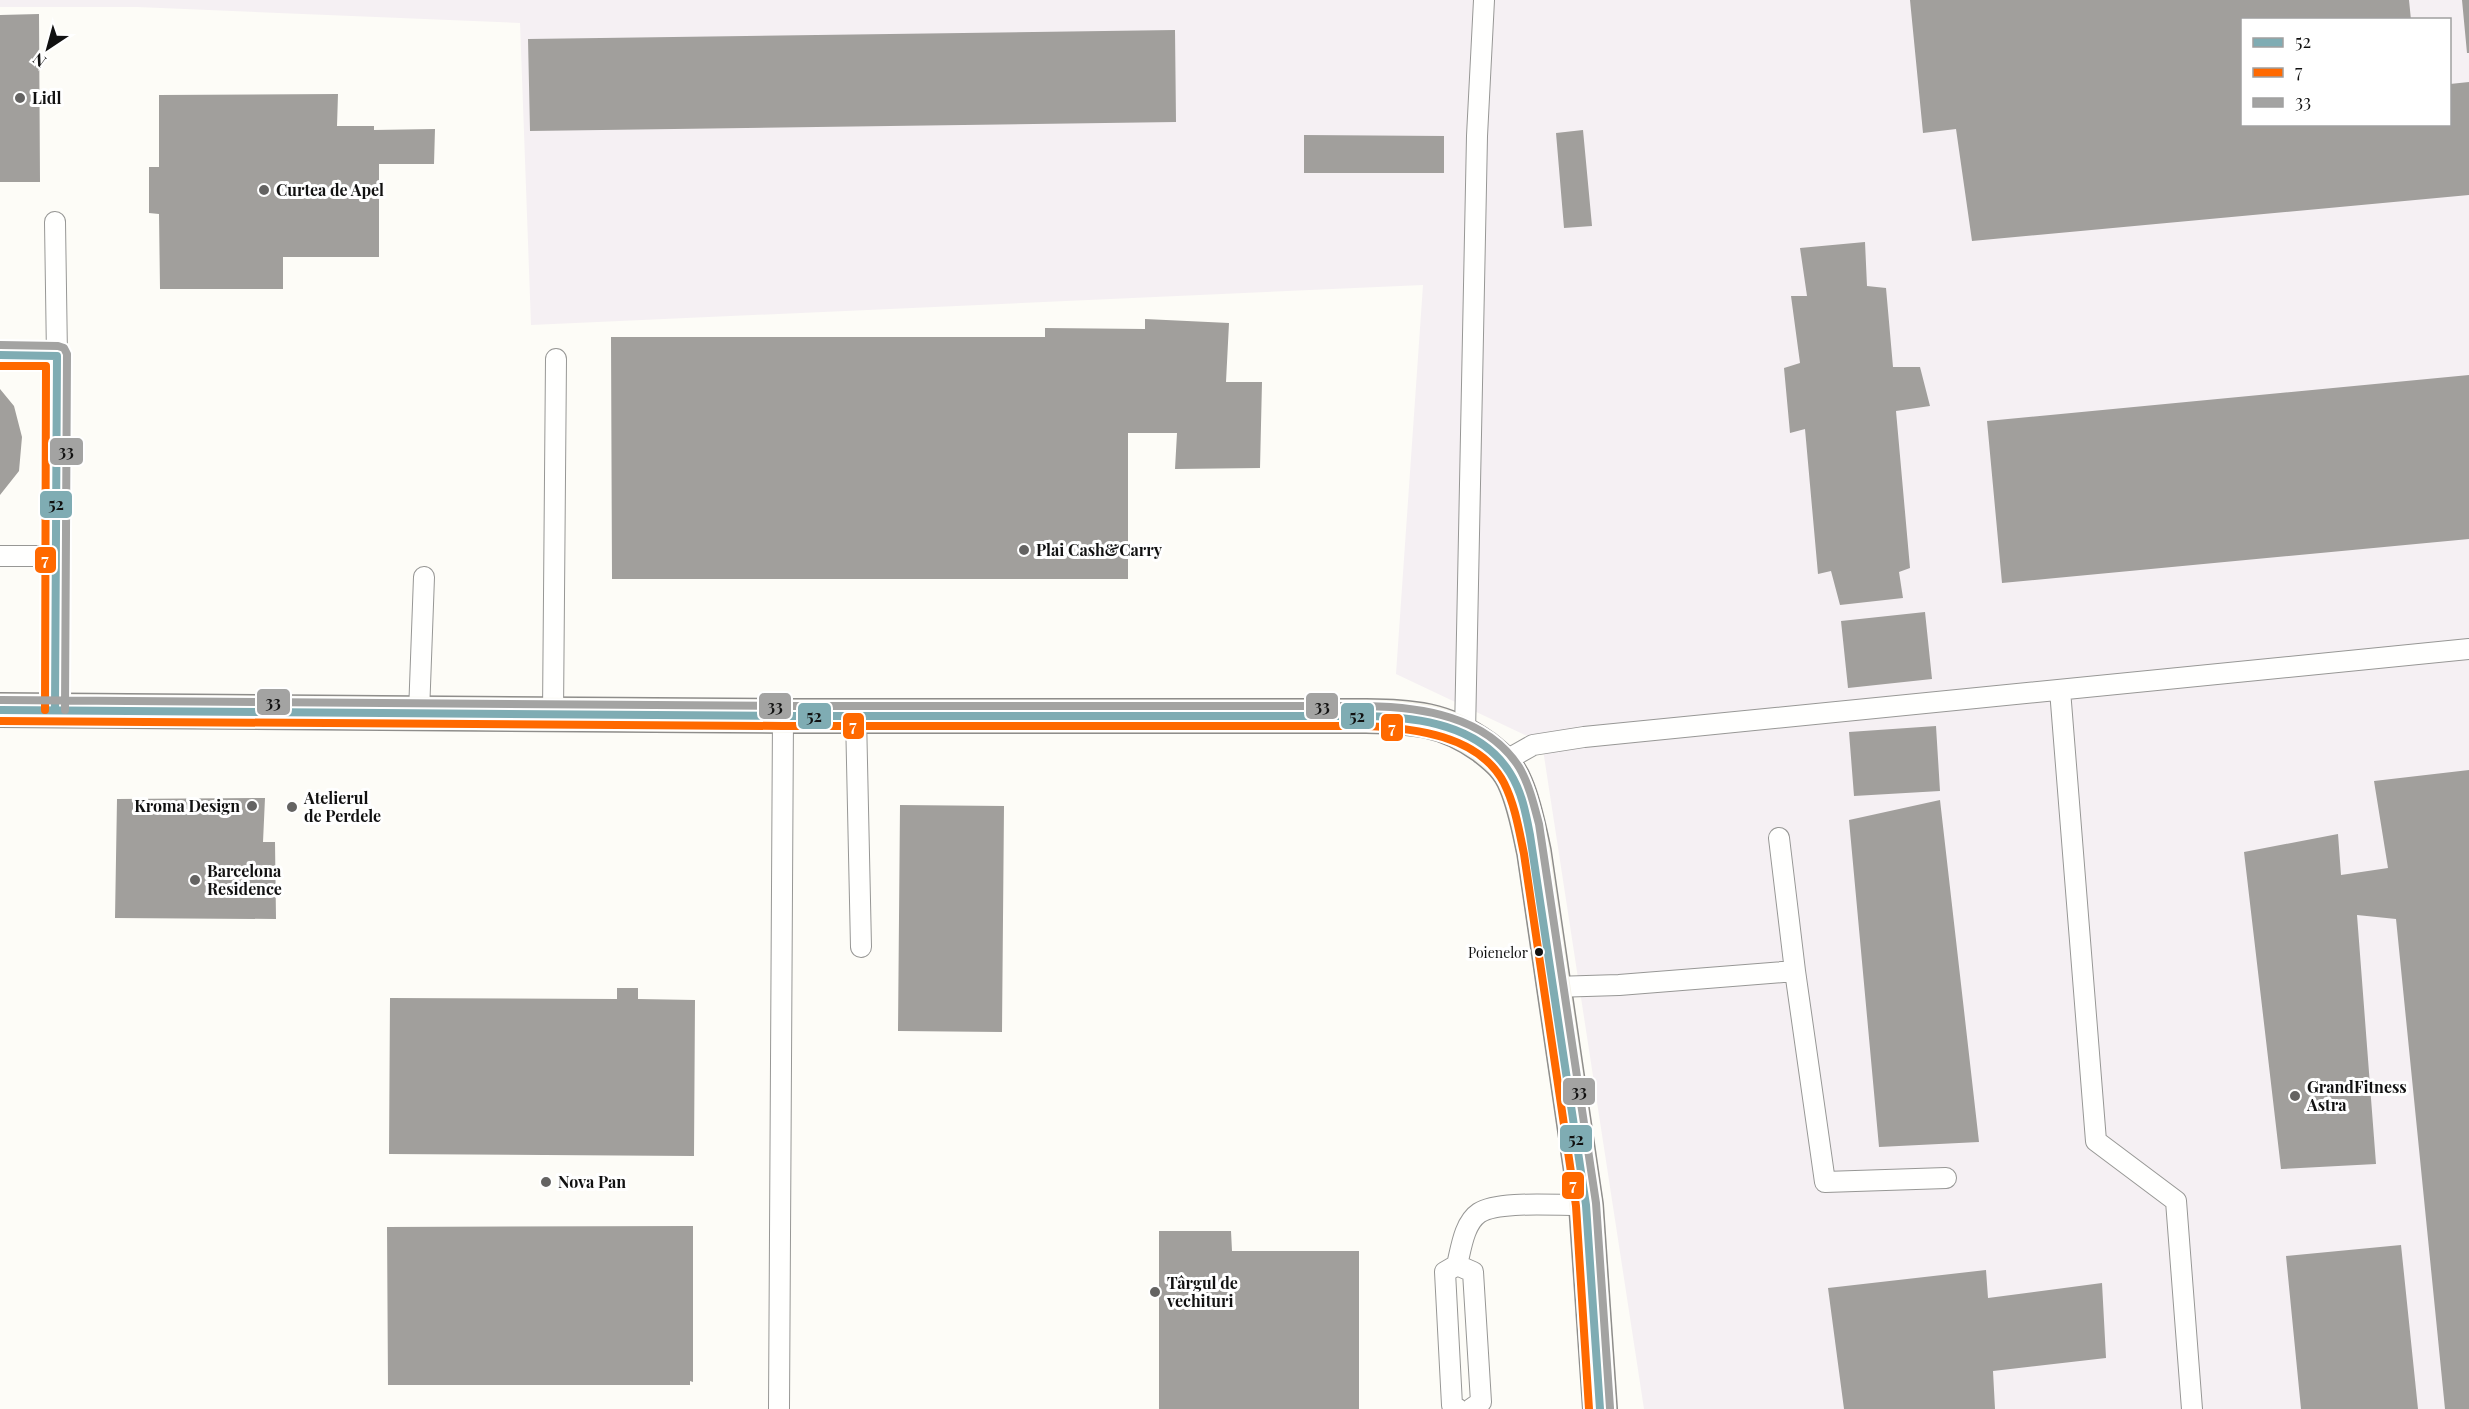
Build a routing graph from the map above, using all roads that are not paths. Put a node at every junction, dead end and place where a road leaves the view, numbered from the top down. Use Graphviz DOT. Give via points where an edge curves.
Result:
graph roads {
  1 [pos="1484,0"];
  2 [pos="55,222"];
  3 [pos="0,355"];
  4 [pos="57,356"];
  5 [pos="556,359"];
  6 [pos="0,556"];
  7 [pos="55,556"];
  8 [pos="424,577"];
  9 [pos="2469,649"];
  10 [pos="2060,690"];
  11 [pos="0,710"];
  12 [pos="55,710"];
  13 [pos="419,713"];
  14 [pos="553,714"];
  15 [pos="783,716"];
  16 [pos="856,716"];
  17 [pos="1465,733"];
  18 [pos="1503,762"];
  19 [pos="1779,838"];
  20 [pos="861,947"];
  21 [pos="1795,971"];
  22 [pos="1554,987"];
  23 [pos="1946,1178"];
  24 [pos="1586,1205"];
  25 [pos="1457,1265"];
  26 [pos="779,1409"];
  27 [pos="1458,1409"];
  28 [pos="1471,1409"];
  29 [pos="1600,1409"];
  30 [pos="2192,1409"];
  1 -- 17 [label="lane" via="1477,136"];
  2 -- 4 [label="lane"];
  3 -- 4 [label="lane"];
  4 -- 7 [label="lane"];
  5 -- 14 [label="lane"];
  6 -- 7 [label="lane"];
  7 -- 12 [label="lane"];
  8 -- 13 [label="lane"];
  9 -- 10 [label="lane"];
  10 -- 18 [label="lane" via="1584,737 1533,746"];
  10 -- 30 [label="lane" via="2096,1141 2176,1201"];
  11 -- 12 [label="main road"];
  12 -- 13 [label="main road"];
  13 -- 14 [label="main road"];
  14 -- 15 [label="main road"];
  15 -- 16 [label="main road"];
  15 -- 26 [label="lane"];
  16 -- 17 [label="main road" via="1407,717 1437,722"];
  16 -- 20 [label="lane"];
  17 -- 18 [label="main road"];
  18 -- 22 [label="main road" via="1525,808"];
  19 -- 21 [label="lane"];
  21 -- 22 [label="lane"];
  21 -- 23 [label="lane" via="1826,1182"];
  22 -- 24 [label="main road"];
  24 -- 25 [label="lane" via="1498,1206 1478,1214 1467,1229"];
  24 -- 29 [label="main road"];
  25 -- 27 [label="lane" via="1445,1272 1452,1405"];
  25 -- 28 [label="lane" via="1473,1272 1481,1402"];
}
